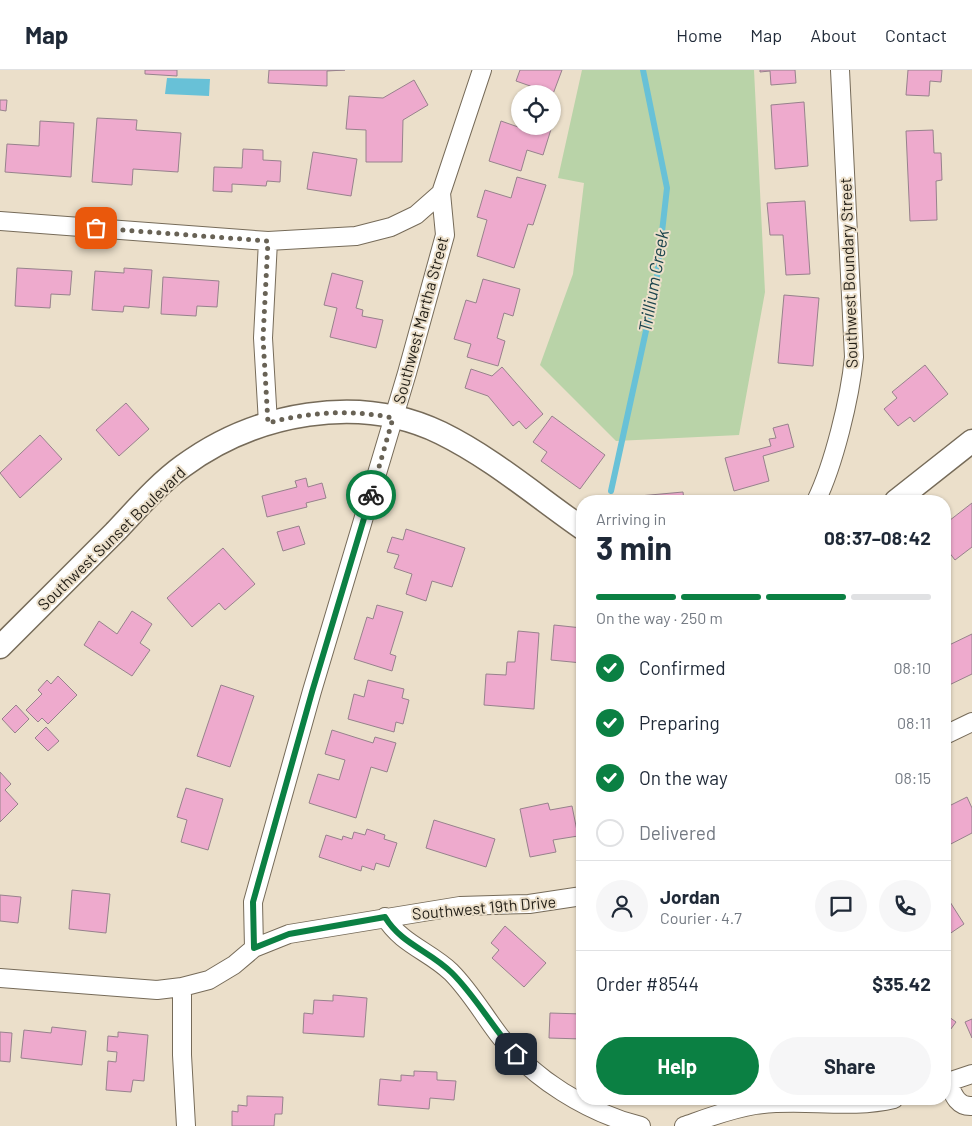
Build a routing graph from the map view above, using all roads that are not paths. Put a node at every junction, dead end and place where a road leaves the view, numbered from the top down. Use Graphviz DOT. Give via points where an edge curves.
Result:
graph roads {
  1 [pos="482,70"];
  2 [pos="840,70"];
  3 [pos="441,193"];
  4 [pos="0,221"];
  5 [pos="268,241"];
  6 [pos="393,418"];
  7 [pos="268,423"];
  8 [pos="972,441"];
  9 [pos="818,495"];
  10 [pos="904,495"];
  11 [pos="576,524"];
  12 [pos="0,647"];
  13 [pos="972,722"];
  14 [pos="951,732"];
  15 [pos="576,897"];
  16 [pos="385,917"];
  17 [pos="254,948"];
  18 [pos="0,978"];
  19 [pos="182,987"];
  20 [pos="972,1074"];
  21 [pos="951,1081"];
  22 [pos="951,1090"];
  23 [pos="576,1098"];
  24 [pos="587,1105"];
  25 [pos="756,1105"];
  26 [pos="972,1106"];
  27 [pos="186,1126"];
  28 [pos="641,1126"];
  29 [pos="684,1126"];
  1 -- 3 [label="street, Southwest Martha Street"];
  2 -- 9 [label="street, Southwest Boundary Street" via="854,357 851,386"];
  3 -- 5 [label="street" via="416,215 391,227 356,236"];
  3 -- 6 [label="street, Southwest Martha Street" via="445,236"];
  4 -- 5 [label="street"];
  5 -- 7 [label="street" via="263,338"];
  6 -- 7 [label="street, Southwest Sunset Boulevard" via="345,412 301,415"];
  6 -- 11 [label="street, Southwest Sunset Boulevard" via="441,433"];
  6 -- 17 [label="street, Southwest Martha Street" via="253,902"];
  7 -- 12 [label="street, Southwest Sunset Boulevard" via="231,437 182,466"];
  8 -- 10 [label="street"];
  13 -- 14 [label="street"];
  15 -- 16 [label="street, Southwest 19th Drive" via="529,904 460,906"];
  16 -- 17 [label="street, Southwest 19th Drive" via="289,934"];
  16 -- 23 [label="street" via="398,935 452,973 500,1036 539,1075"];
  17 -- 19 [label="street, Southwest 19th Drive" via="209,980"];
  18 -- 19 [label="street, Southwest 19th Drive" via="157,990"];
  19 -- 27 [label="street"];
  20 -- 21 [label="street"];
  22 -- 26 [label="street" via="961,1104"];
  24 -- 28 [label="street"];
  25 -- 29 [label="street"];
}
